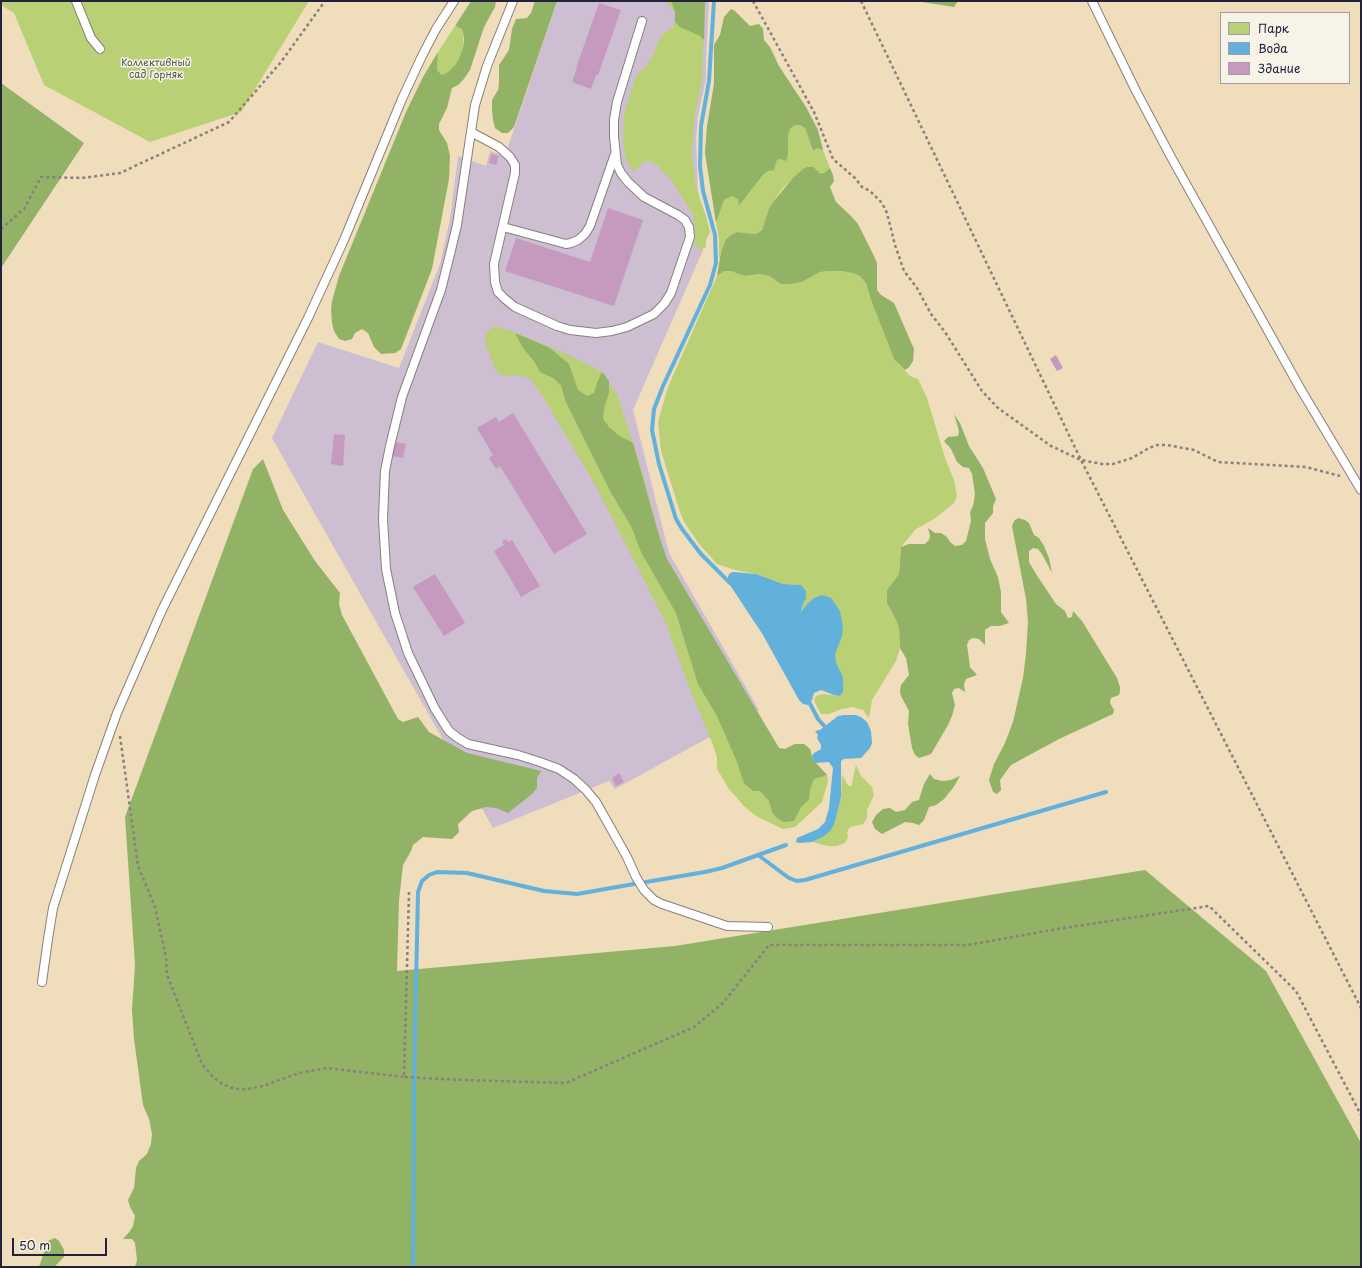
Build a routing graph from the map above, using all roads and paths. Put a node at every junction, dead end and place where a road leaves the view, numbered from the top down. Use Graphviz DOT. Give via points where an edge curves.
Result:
graph roads {
  1 [pos="76,1"];
  2 [pos="325,1"];
  3 [pos="454,1"];
  4 [pos="513,1"];
  5 [pos="753,1"];
  6 [pos="861,1"];
  7 [pos="1092,1"];
  8 [pos="642,21"];
  9 [pos="100,49"];
  10 [pos="471,132"];
  11 [pos="615,154"];
  12 [pos="503,227"];
  13 [pos="1,229"];
  14 [pos="1081,460"];
  15 [pos="1354,479"];
  16 [pos="1361,490"];
  17 [pos="120,736"];
  18 [pos="409,892"];
  19 [pos="768,927"];
  20 [pos="42,982"];
  21 [pos="1361,1008"];
  22 [pos="404,1076"];
  23 [pos="1361,1115"];
  1 -- 9 [label="lane" via="91,38"];
  2 -- 13 [label="path" via="281,62 229,122 120,173 82,178 41,177 24,209"];
  3 -- 20 [label="lane" via="422,56 308,318 162,610 117,713 94,775 53,908"];
  4 -- 10 [label="lane" via="487,66 475,105"];
  5 -- 14 [label="path" via="814,112 833,159 882,203 904,271 982,391 998,408 1051,446"];
  6 -- 14 [label="path"];
  7 -- 15 [label="lane" via="1171,157"];
  8 -- 11 [label="lane" via="617,102 614,120"];
  10 -- 12 [label="lane" via="499,147 515,165"];
  10 -- 19 [label="lane" via="451,250 441,290 398,412 385,471 383,519 386,569 395,613 408,653 442,721 458,738 468,744 518,755 559,769 586,790 608,822 644,890 654,900 726,926"];
  11 -- 12 [label="lane" via="590,226 585,234 572,244"];
  11 -- 12 [label="lane" via="621,173 628,182 644,197 678,214 689,227 690,237 671,293 654,314 627,327 596,333 564,328 515,307 498,292 495,278 494,264"];
  14 -- 15 [label="path" via="1113,464 1132,458 1156,445 1167,445 1194,450 1218,462 1306,467"];
  14 -- 21 [label="path"];
  15 -- 16 [label="lane"];
  17 -- 22 [label="path" via="138,866 157,914 167,975 202,1064 212,1076 222,1084 235,1089 247,1089 299,1073 327,1068"];
  18 -- 22 [label="path"];
  22 -- 23 [label="path" via="566,1083 694,1027 723,1003 769,945 967,945 1209,906 1296,991"];
}
